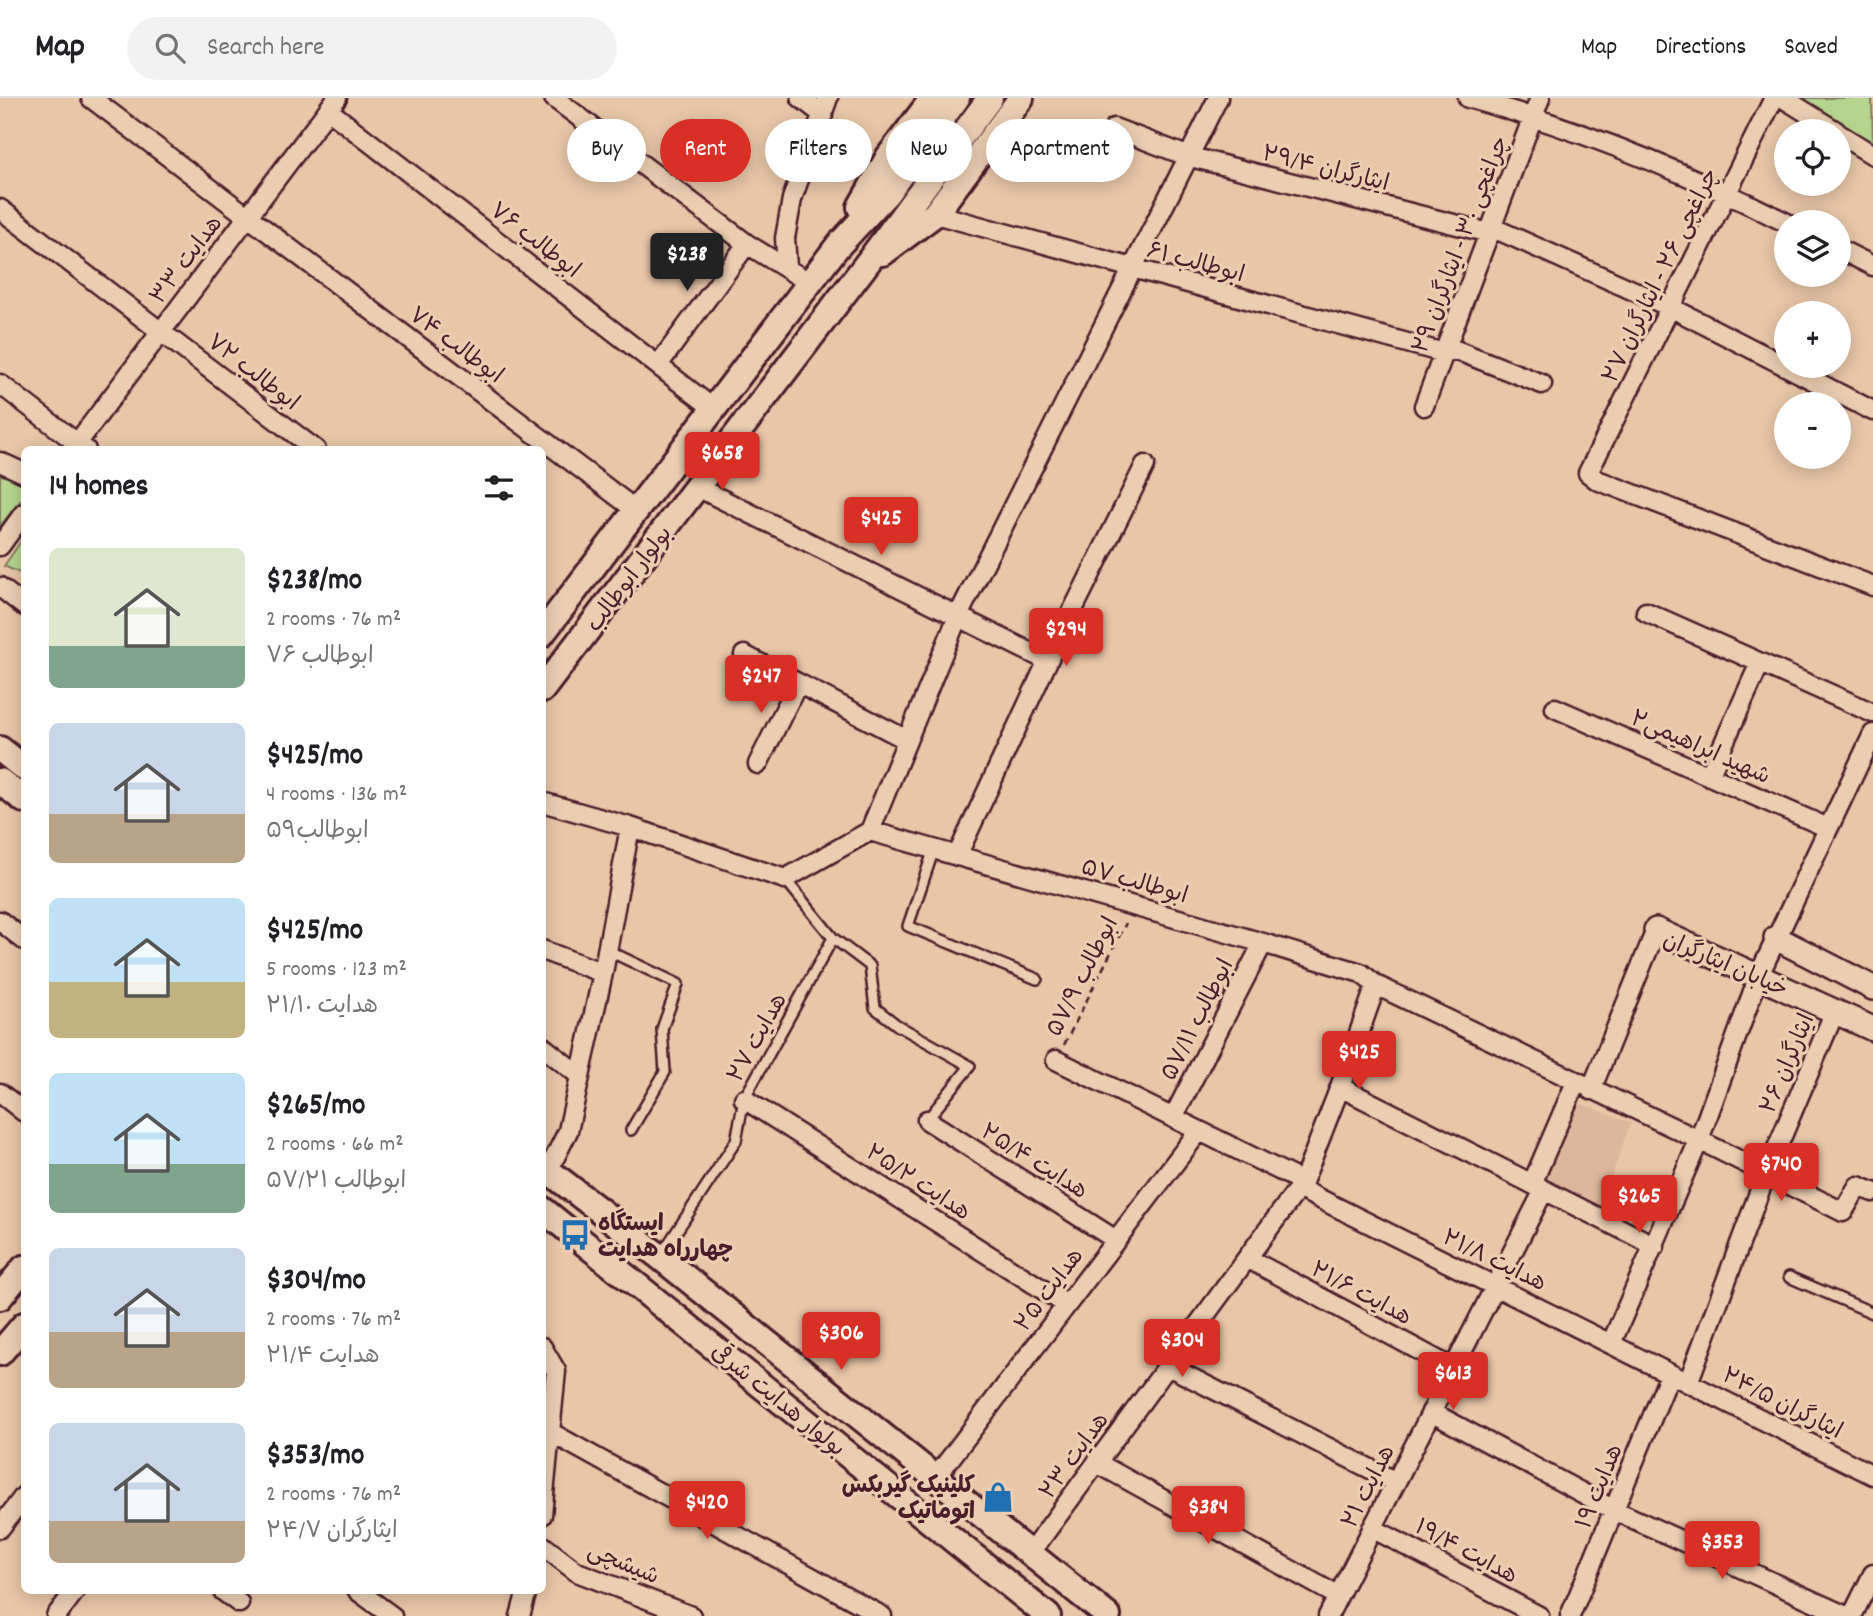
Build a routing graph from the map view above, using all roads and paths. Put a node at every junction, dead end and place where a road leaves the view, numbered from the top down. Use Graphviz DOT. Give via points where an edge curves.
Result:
graph roads {
  1 [pos="91,98"];
  2 [pos="554,98"];
  3 [pos="801,98"];
  4 [pos="933,98"];
  5 [pos="957,98"];
  6 [pos="990,98"];
  7 [pos="1021,98"];
  8 [pos="1218,98"];
  9 [pos="1468,98"];
  10 [pos="1540,98"];
  11 [pos="1774,98"];
  12 [pos="1783,98"];
  13 [pos="332,104"];
  14 [pos="825,106"];
  15 [pos="1533,116"];
  16 [pos="1816,119"];
  17 [pos="1134,136"];
  18 [pos="1851,141"];
  19 [pos="1873,155"];
  20 [pos="1187,156"];
  21 [pos="1727,193"];
  22 [pos="0,209"];
  23 [pos="935,214"];
  24 [pos="1774,216"];
  25 [pos="247,217"];
  26 [pos="1490,230"];
  27 [pos="747,244"];
  28 [pos="837,247"];
  29 [pos="1851,255"];
  30 [pos="865,266"];
  31 [pos="1873,266"];
  32 [pos="787,267"];
  33 [pos="1132,269"];
  34 [pos="810,283"];
  35 [pos="1670,307"];
  36 [pos="162,331"];
  37 [pos="1444,353"];
  38 [pos="659,365"];
  39 [pos="0,384"];
  40 [pos="1542,384"];
  41 [pos="1423,406"];
  42 [pos="714,409"];
  43 [pos="1873,411"];
  44 [pos="78,446"];
  45 [pos="80,446"];
  46 [pos="311,446"];
  47 [pos="0,462"];
  48 [pos="1145,465"];
  49 [pos="21,472"];
  50 [pos="697,487"];
  51 [pos="637,511"];
  52 [pos="21,517"];
  53 [pos="0,546"];
  54 [pos="1873,586"];
  55 [pos="0,587"];
  56 [pos="21,604"];
  57 [pos="1646,612"];
  58 [pos="958,616"];
  59 [pos="546,629"];
  60 [pos="744,654"];
  61 [pos="1048,661"];
  62 [pos="1760,663"];
  63 [pos="798,682"];
  64 [pos="546,685"];
  65 [pos="1555,708"];
  66 [pos="1873,713"];
  67 [pos="1873,734"];
  68 [pos="907,740"];
  69 [pos="0,749"];
  70 [pos="758,764"];
  71 [pos="21,766"];
  72 [pos="1865,772"];
  73 [pos="1709,776"];
  74 [pos="0,781"];
  75 [pos="21,798"];
  76 [pos="546,803"];
  77 [pos="631,827"];
  78 [pos="1828,828"];
  79 [pos="870,831"];
  80 [pos="934,849"];
  81 [pos="957,856"];
  82 [pos="785,879"];
  83 [pos="1135,906"];
  84 [pos="0,921"];
  85 [pos="1656,930"];
  86 [pos="21,938"];
  87 [pos="833,938"];
  88 [pos="1776,938"];
  89 [pos="1263,943"];
  90 [pos="607,950"];
  91 [pos="546,952"];
  92 [pos="603,974"];
  93 [pos="1759,975"];
  94 [pos="1037,979"];
  95 [pos="1376,985"];
  96 [pos="1873,988"];
  97 [pos="1835,1011"];
  98 [pos="1873,1029"];
  99 [pos="546,1049"];
  100 [pos="1056,1060"];
  101 [pos="580,1076"];
  102 [pos="1583,1086"];
  103 [pos="1340,1087"];
  104 [pos="0,1093"];
  105 [pos="744,1099"];
  106 [pos="21,1110"];
  107 [pos="1173,1118"];
  108 [pos="927,1120"];
  109 [pos="631,1130"];
  110 [pos="1199,1131"];
  111 [pos="1699,1140"];
  112 [pos="546,1167"];
  113 [pos="546,1170"];
  114 [pos="1766,1174"];
  115 [pos="1301,1185"];
  116 [pos="1538,1187"];
  117 [pos="1873,1192"];
  118 [pos="546,1212"];
  119 [pos="1116,1240"];
  120 [pos="1655,1246"];
  121 [pos="1247,1258"];
  122 [pos="664,1260"];
  123 [pos="21,1271"];
  124 [pos="1789,1277"];
  125 [pos="1496,1287"];
  126 [pos="2,1291"];
  127 [pos="644,1291"];
  128 [pos="1067,1305"];
  129 [pos="1873,1313"];
  130 [pos="21,1328"];
  131 [pos="1611,1344"];
  132 [pos="0,1353"];
  133 [pos="546,1354"];
  134 [pos="1168,1367"];
  135 [pos="1454,1369"];
  136 [pos="1671,1374"];
  137 [pos="1688,1383"];
  138 [pos="1432,1412"];
  139 [pos="550,1432"];
  140 [pos="1097,1463"];
  141 [pos="546,1473"];
  142 [pos="1873,1475"];
  143 [pos="936,1477"];
  144 [pos="1396,1482"];
  145 [pos="21,1507"];
  146 [pos="1614,1510"];
  147 [pos="0,1528"];
  148 [pos="1373,1528"];
  149 [pos="546,1548"];
  150 [pos="1031,1552"];
  151 [pos="1873,1574"];
  152 [pos="73,1594"];
  153 [pos="227,1594"];
  154 [pos="362,1594"];
  155 [pos="526,1594"];
  156 [pos="1338,1596"];
  157 [pos="239,1603"];
  158 [pos="56,1616"];
  159 [pos="392,1616"];
  160 [pos="520,1616"];
  161 [pos="691,1616"];
  162 [pos="882,1616"];
  163 [pos="1048,1616"];
  164 [pos="1108,1616"];
  165 [pos="1328,1616"];
  166 [pos="1539,1616"];
  167 [pos="1570,1616"];
  168 [pos="1846,1616"];
  169 [pos="1852,1616"];
  1 -- 25 [label="street, ابوطالب ۷۴"];
  2 -- 27 [label="street"];
  3 -- 14 [label="street"];
  4 -- 28 [label="main road" via="889,156"];
  5 -- 28 [label="main road" via="888,192"];
  6 -- 30 [label="main road, بولوار ابوطالب"];
  7 -- 23 [label="main road"];
  8 -- 20 [label="street"];
  9 -- 15 [label="street"];
  10 -- 15 [label="street, چراغچی ۳۰ - ایثارگران ۲۹"];
  11 -- 21 [label="street, چراغچی ۲۶ - ایثارگران ۲۷"];
  12 -- 16 [label="street"];
  13 -- 25 [label="street, هدایت ۳۳"];
  13 -- 38 [label="street, ابوطالب ۷۶"];
  14 -- 32 [label="street" via="792,199 785,239"];
  15 -- 21 [label="street"];
  15 -- 26 [label="street, چراغچی ۳۰ - ایثارگران ۲۹"];
  17 -- 20 [label="street, ایثارگران ۲۹/۴"];
  18 -- 19 [label="street"];
  20 -- 26 [label="street, ایثارگران ۲۹/۴"];
  20 -- 33 [label="street"];
  21 -- 24 [label="street"];
  21 -- 35 [label="street, چراغچی ۲۶ - ایثارگران ۲۷"];
  22 -- 36 [label="street, ابوطالب ۷۲"];
  23 -- 30 [label="main road"];
  23 -- 33 [label="street, ابوطالب ۶۱"];
  25 -- 36 [label="street, هدایت ۳۳"];
  25 -- 51 [label="street, ابوطالب ۷۴"];
  26 -- 35 [label="street, ایثارگران ۲۹/۴"];
  26 -- 37 [label="street, چراغچی ۳۰ - ایثارگران ۲۹"];
  27 -- 32 [label="street"];
  27 -- 38 [label="street"];
  28 -- 34 [label="main road, بولوار ابوطالب"];
  29 -- 31 [label="street"];
  30 -- 50 [label="main road, بولوار ابوطالب"];
  32 -- 34 [label="street"];
  33 -- 37 [label="street, ابوطالب ۶۱"];
  33 -- 58 [label="street"];
  34 -- 42 [label="main road, بولوار ابوطالب"];
  35 -- 43 [label="street, ایثارگران ۲۹/۴"];
  35 -- 54 [label="street, چراغچی ۲۶ - ایثارگران ۲۷" via="1588,473"];
  36 -- 45 [label="street, هدایت ۳۳"];
  36 -- 46 [label="street, ابوطالب ۷۲"];
  37 -- 40 [label="street, ابوطالب ۶۱" via="1456,350"];
  37 -- 41 [label="street, چراغچی ۳۰ - ایثارگران ۲۹"];
  38 -- 42 [label="street, ابوطالب ۷۶"];
  39 -- 44 [label="street"];
  42 -- 51 [label="main road, بولوار ابوطالب"];
  47 -- 49 [label="street"];
  48 -- 61 [label="street"];
  50 -- 58 [label="street"];
  50 -- 64 [label="main road, بولوار ابوطالب"];
  51 -- 59 [label="main road, بولوار ابوطالب"];
  52 -- 53 [label="street"];
  55 -- 56 [label="street"];
  57 -- 62 [label="street"];
  58 -- 61 [label="street"];
  58 -- 68 [label="street"];
  60 -- 63 [label="street"];
  61 -- 81 [label="street"];
  62 -- 66 [label="street"];
  62 -- 73 [label="street"];
  63 -- 68 [label="street"];
  63 -- 70 [label="street"];
  65 -- 73 [label="street, شهید ابراهیمی۲"];
  67 -- 72 [label="street"];
  68 -- 79 [label="street"];
  69 -- 71 [label="main road"];
  72 -- 78 [label="street"];
  73 -- 78 [label="street, شهید ابراهیمی۲"];
  74 -- 75 [label="main road"];
  76 -- 77 [label="street"];
  77 -- 82 [label="street"];
  77 -- 90 [label="street"];
  78 -- 88 [label="street"];
  79 -- 80 [label="street, ابوطالب ۵۷"];
  79 -- 82 [label="street"];
  80 -- 81 [label="street, ابوطالب ۵۷"];
  80 -- 94 [label="lane" via="908,926"];
  81 -- 83 [label="street, ابوطالب ۵۷"];
  82 -- 87 [label="lane"];
  83 -- 89 [label="street, ابوطالب ۵۷"];
  83 -- 100 [label="path, ابوطالب ۵۷/۹"];
  84 -- 86 [label="street"];
  85 -- 93 [label="street, خیابان ایثارگران"];
  85 -- 102 [label="street, خیابان ایثارگران"];
  87 -- 105 [label="lane, هدایت ۲۷"];
  87 -- 108 [label="lane" via="870,966 875,1008 970,1066"];
  88 -- 93 [label="street"];
  88 -- 96 [label="street, خیابان ایثارگران"];
  89 -- 95 [label="street, ابوطالب ۵۷" via="1361,973"];
  89 -- 107 [label="street, ابوطالب ۵۷/۱۱"];
  90 -- 92 [label="street"];
  90 -- 109 [label="lane" via="678,984 662,1029 665,1072"];
  91 -- 92 [label="street"];
  92 -- 101 [label="street"];
  93 -- 97 [label="street, خیابان ایثارگران"];
  93 -- 111 [label="street"];
  95 -- 102 [label="street, ابوطالب ۵۷"];
  95 -- 103 [label="street, هدایت ۲۳"];
  97 -- 98 [label="street, خیابان ایثارگران"];
  97 -- 114 [label="street, ایثارگران ۲۶"];
  99 -- 101 [label="street"];
  100 -- 107 [label="street, هدایت ۲۱/۸"];
  101 -- 112 [label="street" via="568,1131"];
  102 -- 111 [label="street, ابوطالب ۵۷"];
  102 -- 116 [label="street, خیابان ایثارگران"];
  103 -- 115 [label="street, هدایت ۲۳"];
  103 -- 116 [label="street"];
  104 -- 106 [label="street"];
  105 -- 122 [label="lane, هدایت ۲۷" via="736,1141"];
  105 -- 128 [label="street, هدایت ۲۵/۲"];
  107 -- 110 [label="street, هدایت ۲۱/۸"];
  108 -- 119 [label="street, هدایت ۲۵/۴"];
  110 -- 115 [label="street, هدایت ۲۱/۸"];
  110 -- 119 [label="street, هدایت ۲۵"];
  111 -- 114 [label="street, ابوطالب ۵۷"];
  111 -- 120 [label="street"];
  113 -- 122 [label="main road, بولوار هدایت شرقی"];
  114 -- 117 [label="street, ابوطالب ۵۷" via="1843,1212 1858,1186"];
  114 -- 137 [label="street, ایثارگران ۲۶"];
  115 -- 121 [label="street, هدایت ۲۳"];
  115 -- 125 [label="street, هدایت ۲۱/۸"];
  116 -- 120 [label="street"];
  116 -- 125 [label="street, هدایت ۲۱"];
  118 -- 127 [label="main road, بولوار هدایت شرقی"];
  119 -- 128 [label="street, هدایت ۲۵"];
  120 -- 131 [label="street"];
  121 -- 134 [label="street, هدایت ۲۳"];
  121 -- 135 [label="street, هدایت ۲۱/۶"];
  122 -- 127 [label="main road"];
  122 -- 143 [label="main road, بولوار هدایت شرقی"];
  123 -- 126 [label="main road"];
  124 -- 129 [label="lane"];
  125 -- 131 [label="street, هدایت ۲۱/۸"];
  125 -- 135 [label="street, هدایت ۲۱"];
  127 -- 163 [label="main road, بولوار هدایت شرقی"];
  128 -- 143 [label="street, هدایت ۲۵"];
  130 -- 132 [label="main road"];
  131 -- 136 [label="street, هدایت ۲۱/۸"];
  133 -- 139 [label="street" via="556,1371"];
  134 -- 140 [label="street, هدایت ۲۳"];
  134 -- 144 [label="street"];
  135 -- 138 [label="street, هدایت ۲۱"];
  136 -- 137 [label="street, ایثارگران ۲۴/۵"];
  136 -- 146 [label="street, هدایت ۱۹"];
  137 -- 142 [label="street, ایثارگران ۲۴/۵"];
  138 -- 144 [label="street, هدایت ۲۱"];
  138 -- 146 [label="street"];
  139 -- 141 [label="street"];
  139 -- 162 [label="street"];
  140 -- 150 [label="street, هدایت ۲۳"];
  140 -- 156 [label="street"];
  143 -- 150 [label="main road, بولوار هدایت شرقی"];
  144 -- 148 [label="street, هدایت ۲۱"];
  145 -- 147 [label="street"];
  146 -- 167 [label="street, هدایت ۱۹"];
  146 -- 168 [label="street"];
  148 -- 156 [label="street, هدایت ۲۱"];
  148 -- 166 [label="street, هدایت ۱۹/۴"];
  149 -- 161 [label="street, شیشچی" via="577,1572"];
  150 -- 164 [label="main road, بولوار هدایت شرقی"];
  151 -- 169 [label="street"];
  152 -- 158 [label="street"];
  153 -- 157 [label="street"];
  154 -- 159 [label="street"];
  155 -- 160 [label="street"];
  156 -- 165 [label="street, هدایت ۲۱"];
}
